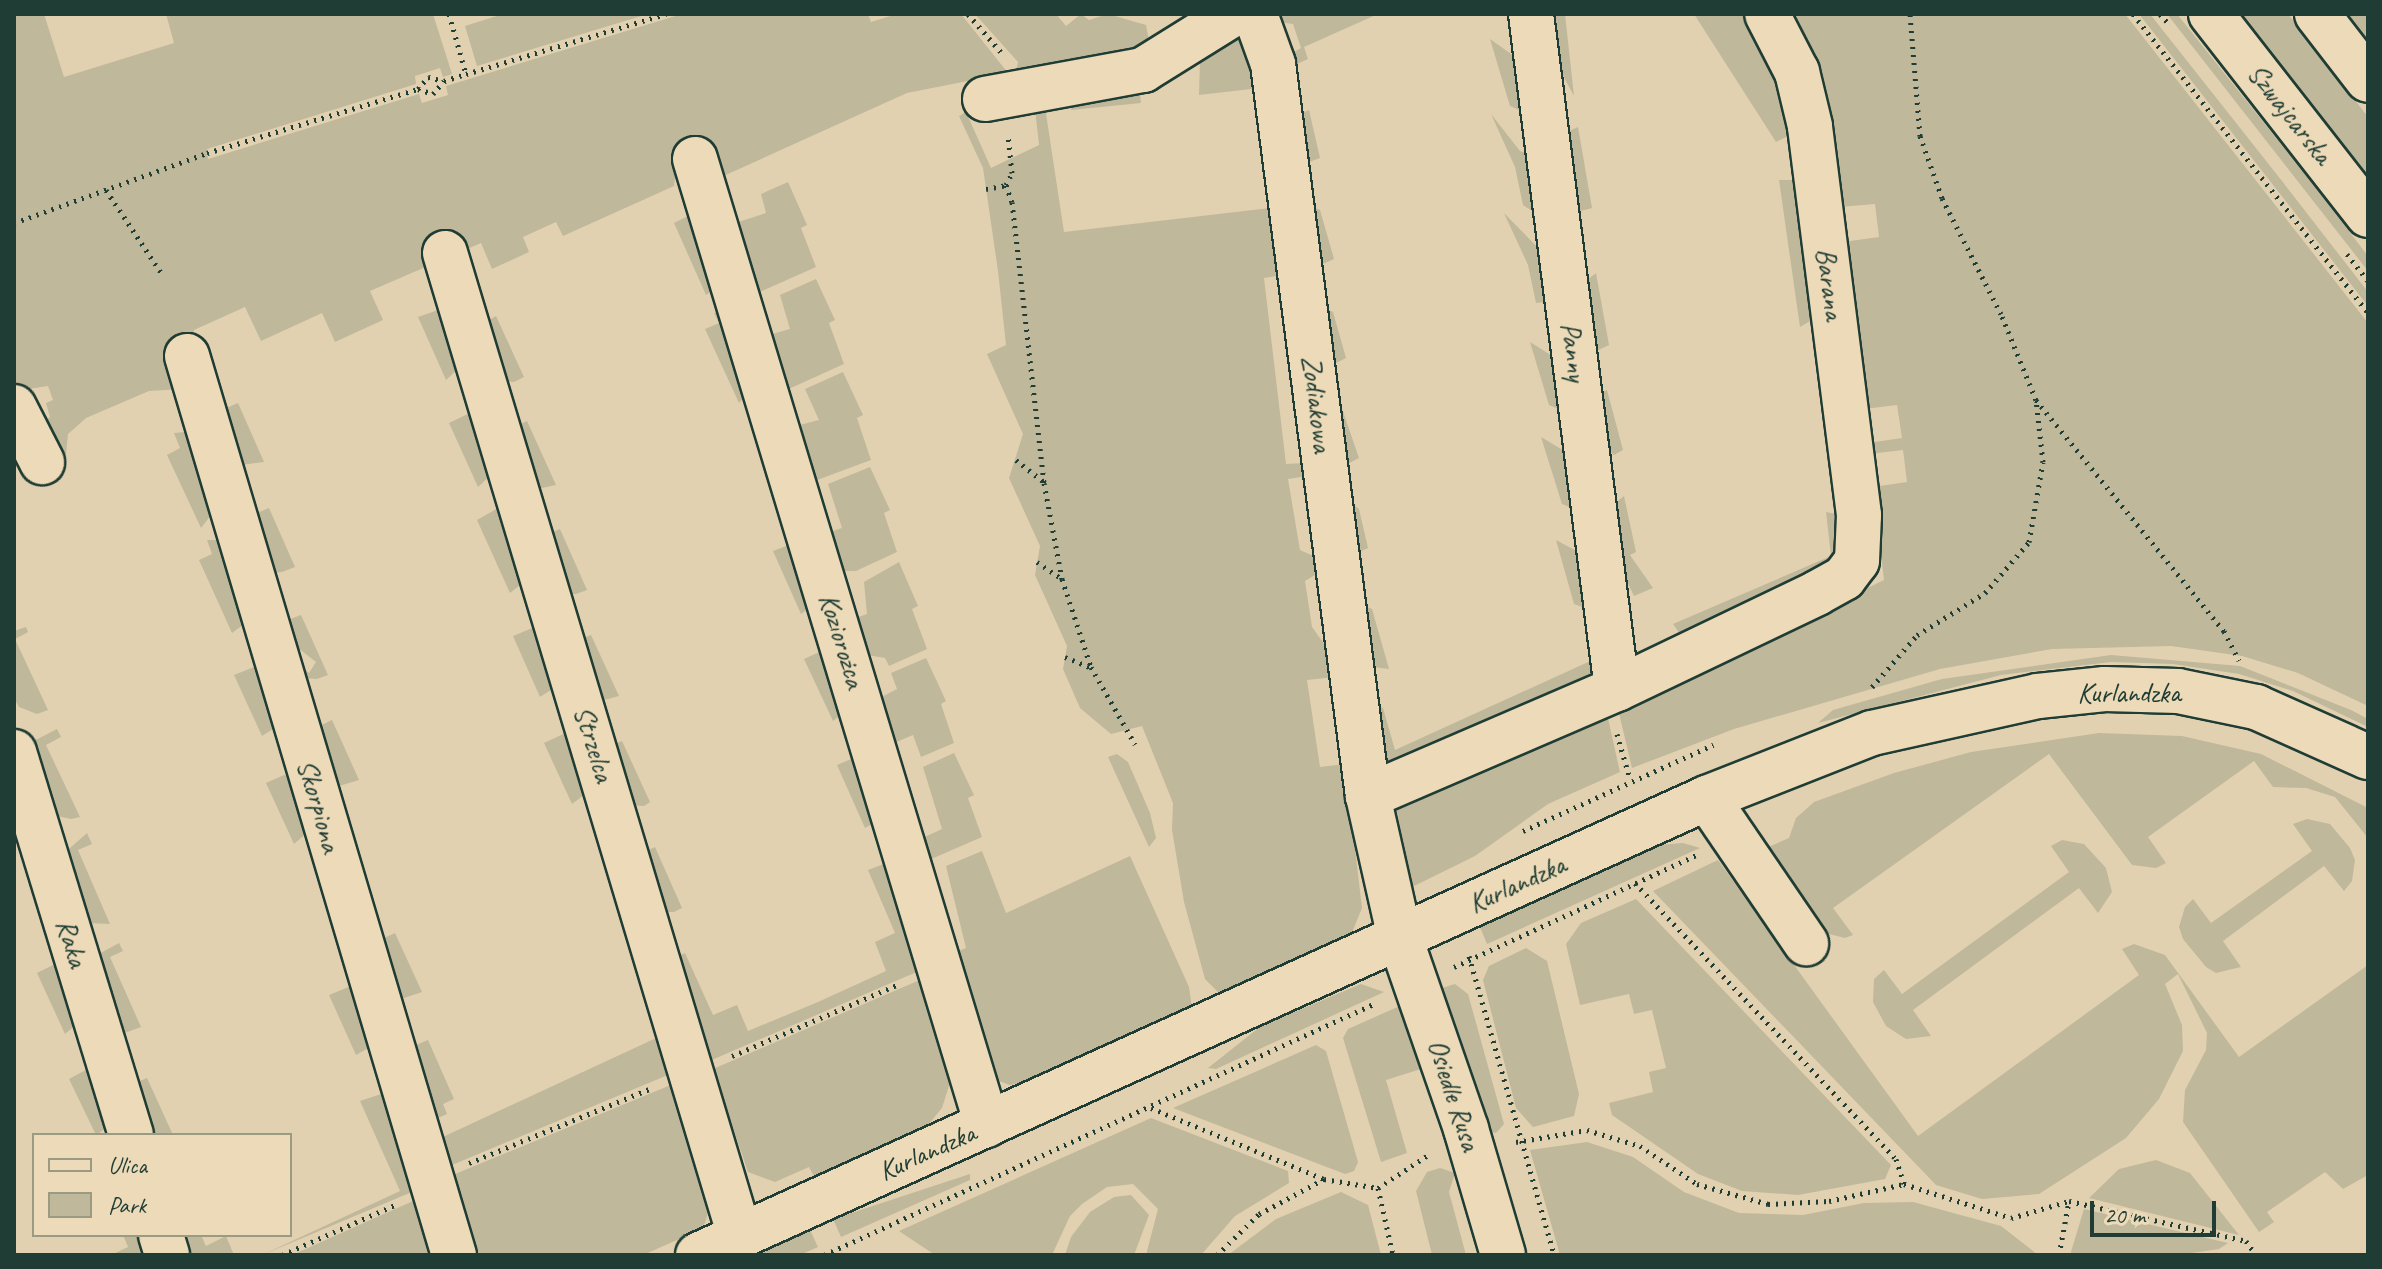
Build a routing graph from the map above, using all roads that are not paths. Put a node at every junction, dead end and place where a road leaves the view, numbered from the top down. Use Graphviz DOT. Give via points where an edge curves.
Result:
graph roads {
  1 [pos="1233,14"];
  2 [pos="1255,14"];
  3 [pos="1531,14"];
  4 [pos="1767,14"];
  5 [pos="2211,14"];
  6 [pos="2317,14"];
  7 [pos="2368,80"];
  8 [pos="985,99"];
  9 [pos="695,159"];
  10 [pos="2368,215"];
  11 [pos="445,253"];
  12 [pos="187,356"];
  13 [pos="14,407"];
  14 [pos="42,462"];
  15 [pos="1617,689"];
  16 [pos="14,752"];
  17 [pos="2368,757"];
  18 [pos="1368,796"];
  19 [pos="1707,798"];
  20 [pos="1400,938"];
  21 [pos="1806,943"];
  22 [pos="987,1125"];
  23 [pos="130,1133"];
  24 [pos="740,1236"];
  25 [pos="454,1255"];
  26 [pos="698,1255"];
  27 [pos="1503,1255"];
  1 -- 8 [label="street" via="1143,70"];
  2 -- 18 [label="street, Zodiakowa" via="1273,64"];
  3 -- 15 [label="street, Panny"];
  4 -- 15 [label="street, Barana" via="1797,72 1810,126 1859,515 1857,561 1844,578 1817,593"];
  5 -- 10 [label="street, Szwajcarska"];
  6 -- 7 [label="street"];
  9 -- 22 [label="street, Koziorożca"];
  11 -- 24 [label="street, Strzelca"];
  12 -- 25 [label="street, Skorpiona"];
  13 -- 14 [label="street"];
  15 -- 18 [label="street"];
  16 -- 23 [label="street, Raka"];
  17 -- 19 [label="street, Kurlandzka" via="2256,707 2178,691 2105,689 1929,717 1810,755"];
  18 -- 20 [label="street, Zodiakowa"];
  19 -- 20 [label="street, Kurlandzka"];
  19 -- 21 [label="street"];
  20 -- 22 [label="street, Kurlandzka"];
  20 -- 27 [label="street, Osiedle Rusa"];
  22 -- 24 [label="street, Kurlandzka"];
  24 -- 26 [label="street, Kurlandzka"];
}
